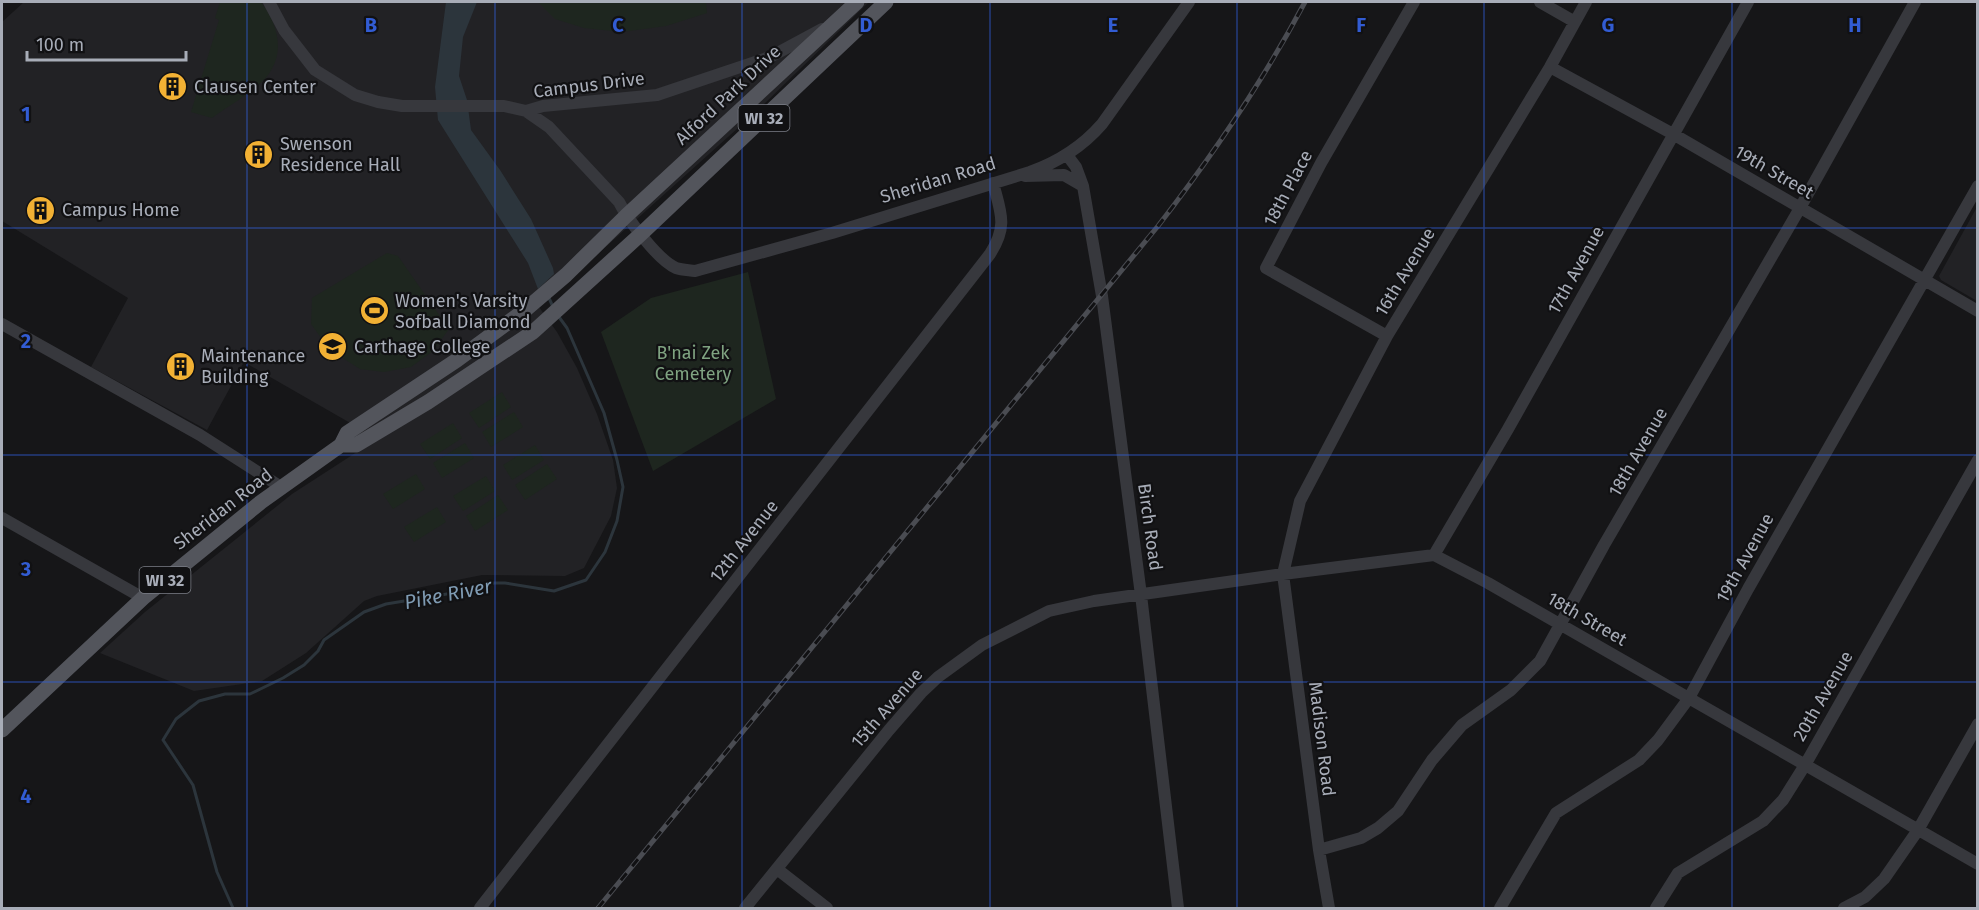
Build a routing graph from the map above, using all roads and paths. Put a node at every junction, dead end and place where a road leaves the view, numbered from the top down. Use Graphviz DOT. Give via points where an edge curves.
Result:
graph roads {
  1 [pos="269,2"];
  2 [pos="857,2"];
  3 [pos="886,2"];
  4 [pos="1189,2"];
  5 [pos="1540,2"];
  6 [pos="1586,2"];
  7 [pos="1748,2"];
  8 [pos="1915,2"];
  9 [pos="1413,4"];
  10 [pos="835,22"];
  11 [pos="1575,22"];
  12 [pos="1550,67"];
  13 [pos="526,111"];
  14 [pos="1673,134"];
  15 [pos="1067,155"];
  16 [pos="1018,176"];
  17 [pos="993,183"];
  18 [pos="1083,186"];
  19 [pos="1977,186"];
  20 [pos="1800,208"];
  21 [pos="626,216"];
  22 [pos="641,234"];
  23 [pos="1923,280"];
  24 [pos="1977,311"];
  25 [pos="2,324"];
  26 [pos="1387,336"];
  27 [pos="341,445"];
  28 [pos="1977,460"];
  29 [pos="282,487"];
  30 [pos="2,518"];
  31 [pos="1434,555"];
  32 [pos="1283,574"];
  33 [pos="1142,595"];
  34 [pos="143,598"];
  35 [pos="1560,624"];
  36 [pos="1689,698"];
  37 [pos="5,721"];
  38 [pos="1977,724"];
  39 [pos="1805,765"];
  40 [pos="1918,830"];
  41 [pos="1319,850"];
  42 [pos="1977,864"];
  43 [pos="777,869"];
  44 [pos="480,909"];
  45 [pos="745,909"];
  46 [pos="827,909"];
  47 [pos="1178,909"];
  48 [pos="1329,909"];
  49 [pos="1500,909"];
  50 [pos="1656,909"];
  51 [pos="1844,909"];
  1 -- 13 [label="street, Campus Drive" via="284,30 315,70 355,95 378,102 432,107 504,106"];
  2 -- 10 [label="main road, Alford Park Drive / WI 32"];
  3 -- 22 [label="main road, WI 32"];
  4 -- 15 [label="street, Sheridan Road" via="1102,124"];
  5 -- 11 [label="street"];
  6 -- 11 [label="street, 16th Avenue"];
  7 -- 14 [label="street, 17th Avenue"];
  8 -- 20 [label="street, 18th Avenue"];
  9 -- 26 [label="street, 18th Place" via="1266,268"];
  10 -- 13 [label="street, Campus Drive" via="770,57 657,95"];
  10 -- 21 [label="main road, Alford Park Drive / WI 32"];
  11 -- 12 [label="street, 16th Avenue"];
  12 -- 14 [label="street, 19th Street"];
  12 -- 26 [label="street, 16th Avenue"];
  13 -- 21 [label="street" via="549,127 619,202"];
  14 -- 20 [label="street, 19th Street"];
  14 -- 31 [label="street, 17th Avenue"];
  15 -- 16 [label="street, Sheridan Road"];
  15 -- 18 [label="street, Birch Road"];
  16 -- 17 [label="street, Sheridan Road"];
  16 -- 18 [label="street" via="1064,175"];
  17 -- 22 [label="street, Sheridan Road" via="695,271 666,262"];
  17 -- 44 [label="street, 12th Avenue" via="1002,225 990,254"];
  18 -- 33 [label="street, Birch Road" via="1102,296"];
  19 -- 23 [label="street, 19th Avenue"];
  20 -- 23 [label="street, 19th Street"];
  20 -- 35 [label="street, 18th Avenue"];
  21 -- 22 [label="street, Sheridan Road"];
  21 -- 27 [label="main road, Sheridan Road / WI 32" via="525,310 476,348 347,433"];
  22 -- 27 [label="main road, Sheridan Road / WI 32" via="533,332 356,445"];
  23 -- 24 [label="street, 19th Street"];
  23 -- 36 [label="street, 19th Avenue"];
  25 -- 29 [label="street" via="200,435"];
  26 -- 32 [label="street, 16th Avenue" via="1300,501"];
  27 -- 29 [label="main road, Sheridan Road / WI 32"];
  28 -- 39 [label="street, 20th Avenue"];
  29 -- 34 [label="main road, Sheridan Road / WI 32"];
  30 -- 34 [label="street"];
  31 -- 32 [label="street"];
  31 -- 35 [label="street, 18th Street"];
  32 -- 33 [label="street"];
  32 -- 41 [label="street, Madison Road"];
  33 -- 43 [label="street, 15th Avenue" via="1049,611 964,657 921,693"];
  33 -- 47 [label="street, Birch Road"];
  34 -- 37 [label="main road, Sheridan Road / WI 32"];
  35 -- 36 [label="street, 18th Street"];
  35 -- 41 [label="street, 18th Avenue" via="1540,661 1511,690 1462,725 1432,760 1398,811 1361,838"];
  36 -- 39 [label="street, 18th Street"];
  36 -- 49 [label="street, 19th Avenue" via="1639,760 1556,813"];
  38 -- 40 [label="street"];
  39 -- 40 [label="street, 18th Street"];
  39 -- 50 [label="street, 20th Avenue" via="1783,800 1763,821 1678,873"];
  40 -- 42 [label="street, 18th Street"];
  40 -- 51 [label="street" via="1884,879"];
  41 -- 48 [label="street, Madison Road"];
  43 -- 45 [label="street, 15th Avenue"];
  43 -- 46 [label="street"];
}
